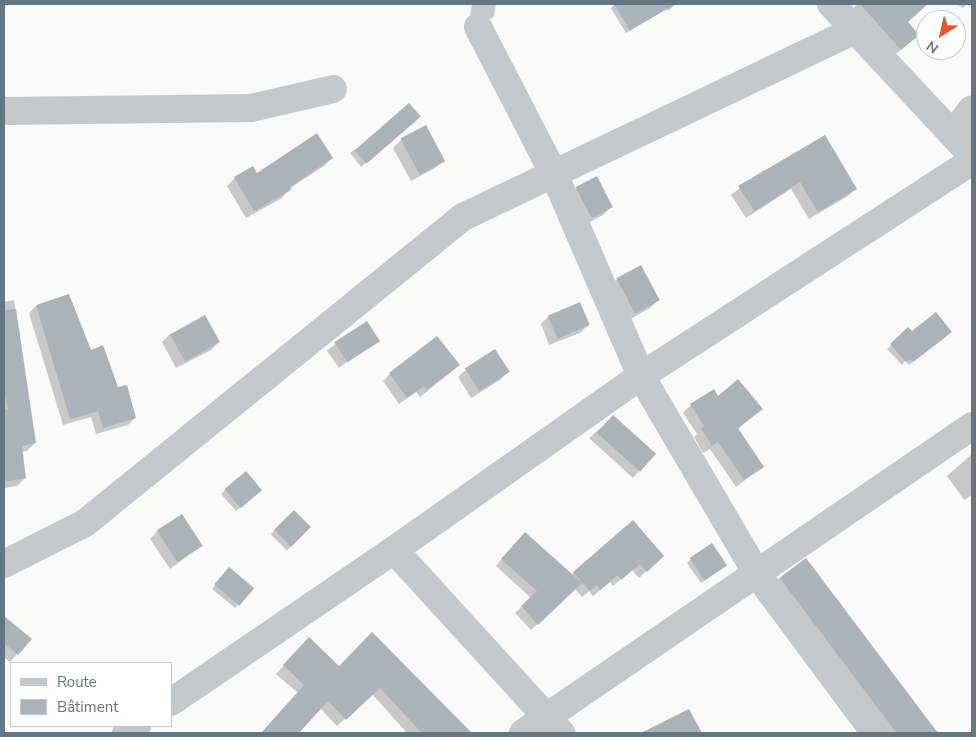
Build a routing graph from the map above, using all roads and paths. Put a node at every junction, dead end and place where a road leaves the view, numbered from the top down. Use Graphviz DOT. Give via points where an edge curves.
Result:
graph roads {
  1 [pos="831,4"];
  2 [pos="478,27"];
  3 [pos="855,30"];
  4 [pos="333,89"];
  5 [pos="972,109"];
  6 [pos="4,111"];
  7 [pos="952,134"];
  8 [pos="972,155"];
  9 [pos="972,161"];
  10 [pos="554,174"];
  11 [pos="641,376"];
  12 [pos="972,426"];
  13 [pos="394,550"];
  14 [pos="4,564"];
  15 [pos="757,574"];
  16 [pos="172,701"];
  17 [pos="554,725"];
  18 [pos="523,733"];
  19 [pos="875,733"];
  1 -- 3 [label="street"];
  2 -- 10 [label="street"];
  3 -- 7 [label="street"];
  3 -- 10 [label="street"];
  4 -- 6 [label="street" via="251,108"];
  5 -- 7 [label="street"];
  7 -- 8 [label="street"];
  9 -- 11 [label="street"];
  10 -- 11 [label="street"];
  10 -- 14 [label="street" via="463,217 85,523"];
  11 -- 13 [label="street"];
  11 -- 15 [label="street"];
  12 -- 15 [label="street"];
  13 -- 16 [label="street"];
  13 -- 17 [label="street"];
  15 -- 17 [label="street"];
  15 -- 19 [label="street"];
  17 -- 18 [label="street"];
}
